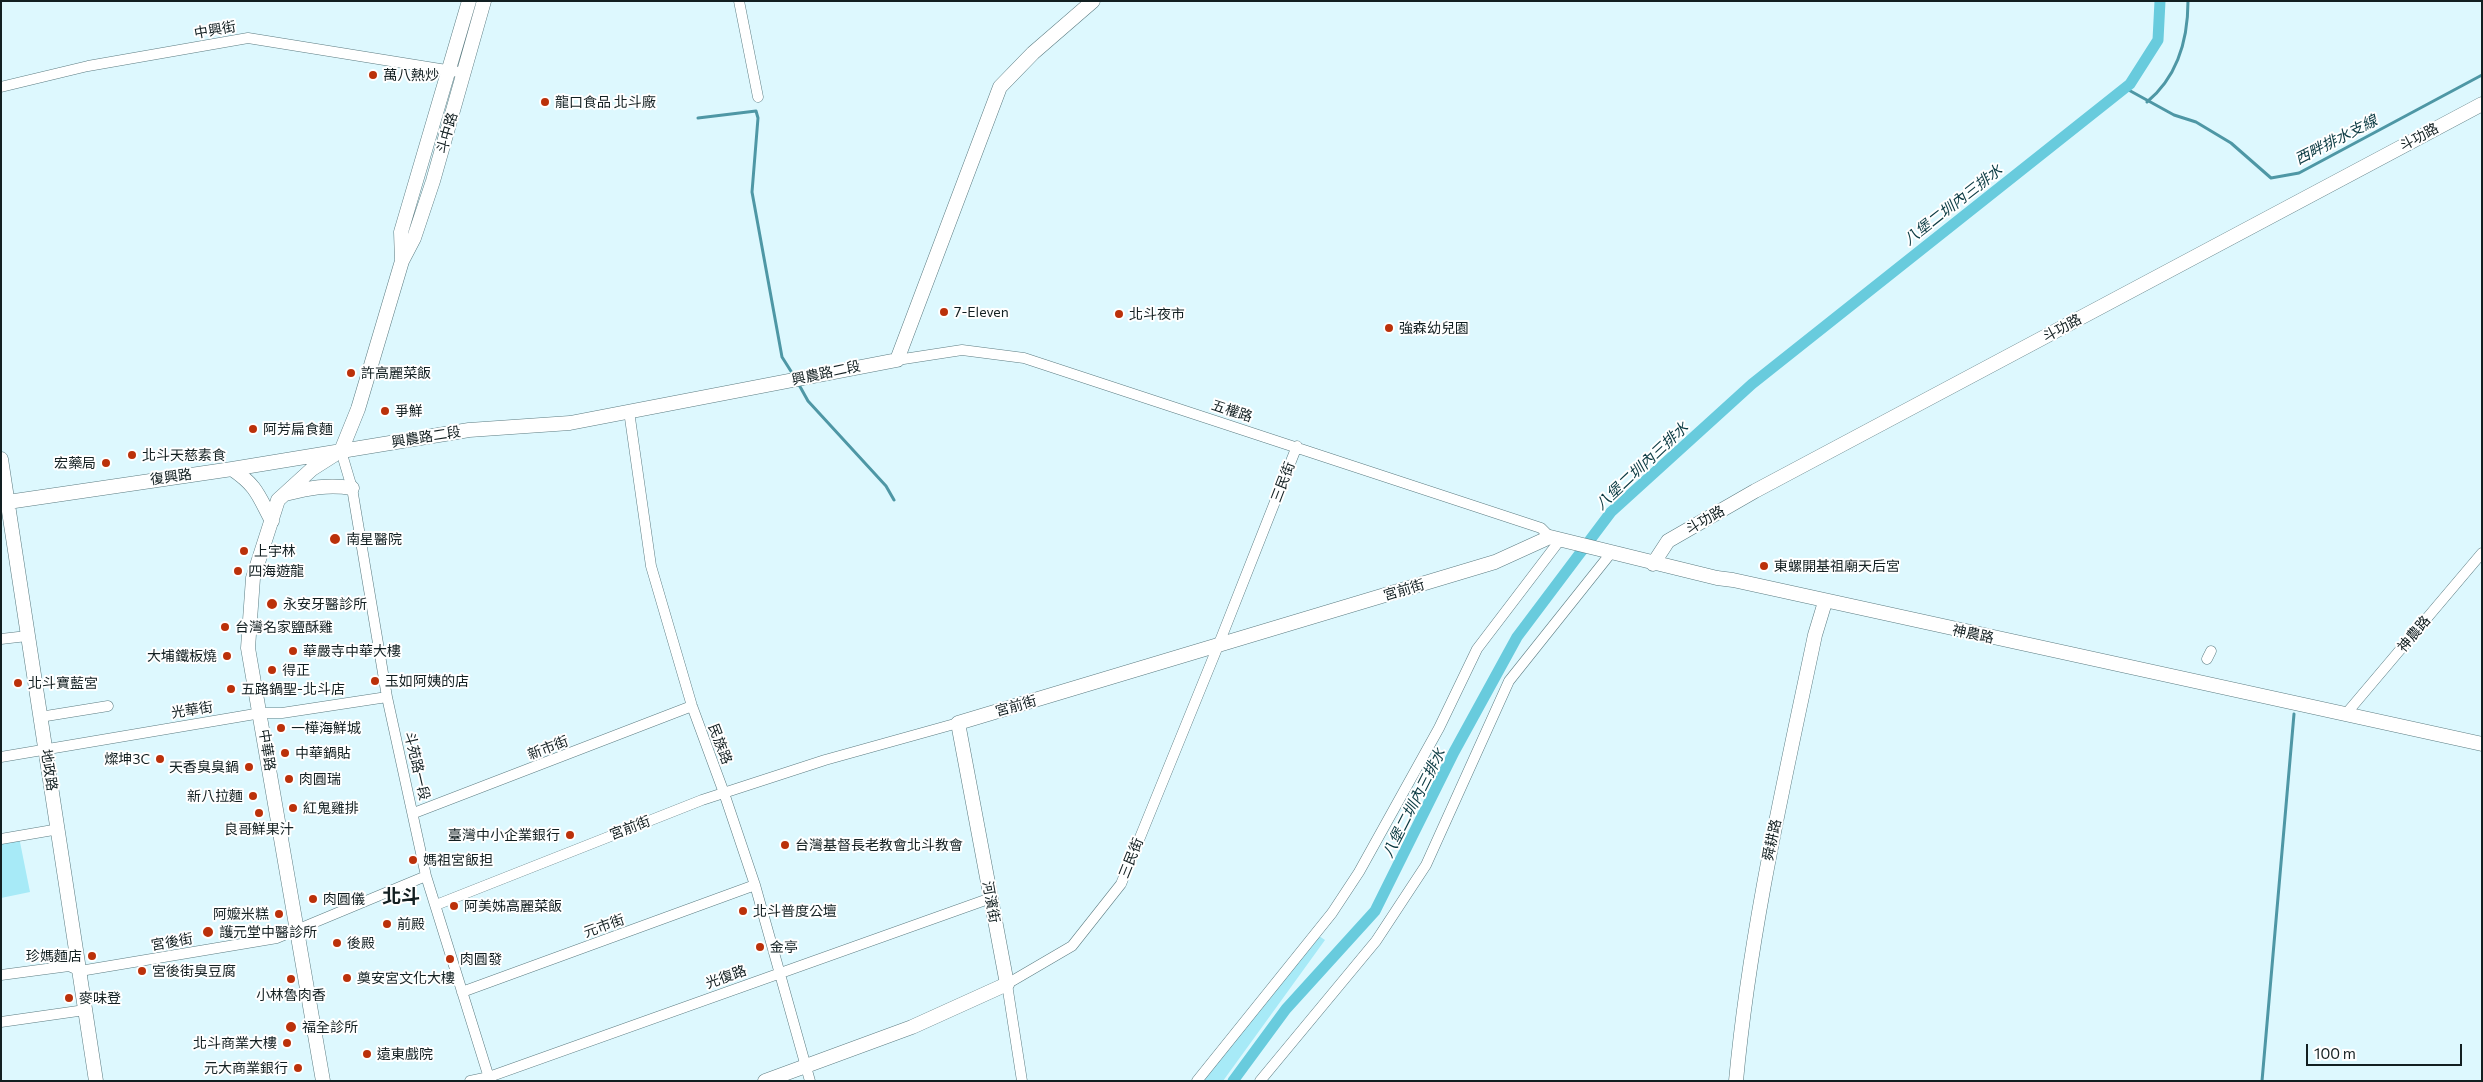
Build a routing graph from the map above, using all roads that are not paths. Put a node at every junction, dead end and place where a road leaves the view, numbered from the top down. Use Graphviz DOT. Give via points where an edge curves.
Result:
graph roads {
  1 [pos="469,1"];
  2 [pos="484,1"];
  3 [pos="739,1"];
  4 [pos="1093,1"];
  5 [pos="450,70"];
  6 [pos="465,73"];
  7 [pos="1,87"];
  8 [pos="758,97"];
  9 [pos="2482,104"];
  10 [pos="402,261"];
  11 [pos="897,360"];
  12 [pos="629,411"];
  13 [pos="1297,446"];
  14 [pos="341,451"];
  15 [pos="1,459"];
  16 [pos="232,469"];
  17 [pos="352,488"];
  18 [pos="282,495"];
  19 [pos="4,503"];
  20 [pos="272,521"];
  21 [pos="1558,539"];
  22 [pos="1606,551"];
  23 [pos="2482,553"];
  24 [pos="1653,564"];
  25 [pos="1825,602"];
  26 [pos="27,636"];
  27 [pos="1,639"];
  28 [pos="1218,646"];
  29 [pos="387,697"];
  30 [pos="108,706"];
  31 [pos="692,706"];
  32 [pos="261,713"];
  33 [pos="2345,715"];
  34 [pos="40,717"];
  35 [pos="958,723"];
  36 [pos="2482,744"];
  37 [pos="45,749"];
  38 [pos="1,757"];
  39 [pos="724,793"];
  40 [pos="414,813"];
  41 [pos="59,829"];
  42 [pos="1,838"];
  43 [pos="426,876"];
  44 [pos="755,885"];
  45 [pos="991,898"];
  46 [pos="436,905"];
  47 [pos="298,931"];
  48 [pos="80,971"];
  49 [pos="780,972"];
  50 [pos="1,975"];
  51 [pos="1007,984"];
  52 [pos="462,992"];
  53 [pos="85,1010"];
  54 [pos="1,1022"];
  55 [pos="805,1065"];
  56 [pos="490,1079"];
  57 [pos="96,1081"];
  58 [pos="324,1081"];
  59 [pos="470,1081"];
  60 [pos="764,1081"];
  61 [pos="810,1081"];
  62 [pos="1022,1081"];
  63 [pos="1197,1081"];
  64 [pos="1260,1081"];
  65 [pos="1736,1081"];
  1 -- 5 [label="street, 斗中路"];
  2 -- 6 [label="street, 斗中路"];
  3 -- 8 [label="street"];
  4 -- 11 [label="street" via="1033,53 1000,87"];
  5 -- 6 [label="street, 中興街"];
  5 -- 7 [label="street, 中興街" via="248,38 88,66"];
  5 -- 10 [label="street, 斗中路" via="401,232"];
  6 -- 10 [label="street, 斗中路" via="414,238"];
  9 -- 24 [label="street, 斗功路" via="1755,491 1668,541"];
  10 -- 14 [label="street, 斗中路" via="358,409"];
  11 -- 12 [label="street, 興農路二段"];
  11 -- 13 [label="street, 五權路" via="962,350 1024,358"];
  12 -- 14 [label="street, 興農路二段" via="559,424 469,430"];
  12 -- 31 [label="street, 民族路" via="651,566"];
  13 -- 21 [label="street, 五權路" via="1542,528"];
  13 -- 28 [label="street, 三民街"];
  14 -- 16 [label="street, 復興路"];
  14 -- 17 [label="street, 斗苑路一段"];
  14 -- 18 [label="street, 中華路" via="312,469"];
  15 -- 19 [label="street, 地政路"];
  16 -- 19 [label="street, 復興路"];
  16 -- 20 [label="street" via="249,480"];
  17 -- 18 [label="street" via="318,486"];
  17 -- 29 [label="street, 斗苑路一段"];
  18 -- 20 [label="street, 中華路"];
  19 -- 26 [label="street, 地政路"];
  20 -- 32 [label="street, 中華路" via="253,578 248,623 248,648"];
  21 -- 22 [label="street"];
  21 -- 28 [label="street, 宮前街" via="1494,562"];
  21 -- 63 [label="street" via="1477,649 1439,728 1332,913"];
  22 -- 24 [label="street, 神農路"];
  22 -- 64 [label="street" via="1508,681 1426,864 1381,934"];
  23 -- 33 [label="street, 神農路"];
  24 -- 25 [label="street, 神農路"];
  25 -- 33 [label="street, 神農路"];
  25 -- 65 [label="street, 舜耕路" via="1815,635 1763,882 1743,1009"];
  26 -- 27 [label="street"];
  26 -- 34 [label="street, 地政路"];
  28 -- 35 [label="street, 宮前街"];
  28 -- 51 [label="street, 三民街" via="1121,884 1072,946"];
  29 -- 32 [label="street, 光華街" via="282,713"];
  29 -- 40 [label="street, 斗苑路一段"];
  30 -- 34 [label="street"];
  31 -- 39 [label="street, 民族路"];
  31 -- 40 [label="street, 新市街"];
  32 -- 37 [label="street, 光華街"];
  32 -- 47 [label="street, 中華路"];
  33 -- 36 [label="street, 神農路"];
  34 -- 37 [label="street, 地政路"];
  35 -- 39 [label="street, 宮前街" via="825,760"];
  35 -- 45 [label="street, 河濱街"];
  37 -- 38 [label="street, 光華街"];
  37 -- 41 [label="street, 地政路"];
  39 -- 44 [label="street, 民族路"];
  39 -- 46 [label="street, 宮前街"];
  40 -- 43 [label="street, 斗苑路一段"];
  41 -- 42 [label="street"];
  41 -- 48 [label="street, 地政路"];
  43 -- 46 [label="street, 斗苑路一段"];
  43 -- 47 [label="street, 宮後街"];
  44 -- 49 [label="street, 民族路"];
  44 -- 52 [label="street, 元市街"];
  45 -- 49 [label="street, 光復路"];
  45 -- 51 [label="street, 河濱街"];
  46 -- 52 [label="street, 斗苑路一段"];
  47 -- 48 [label="street, 宮後街" via="277,938"];
  47 -- 58 [label="street, 中華路"];
  48 -- 50 [label="street, 宮後街" via="69,966"];
  48 -- 53 [label="street, 地政路"];
  49 -- 55 [label="street, 民族路"];
  49 -- 56 [label="street, 光復路"];
  51 -- 55 [label="street, 三民街" via="912,1027"];
  51 -- 62 [label="street, 河濱街"];
  52 -- 56 [label="street, 斗苑路一段"];
  53 -- 54 [label="street"];
  53 -- 57 [label="street, 地政路"];
  55 -- 60 [label="street, 三民街"];
  55 -- 61 [label="street, 民族路"];
  56 -- 59 [label="street, 光復路"];
}
